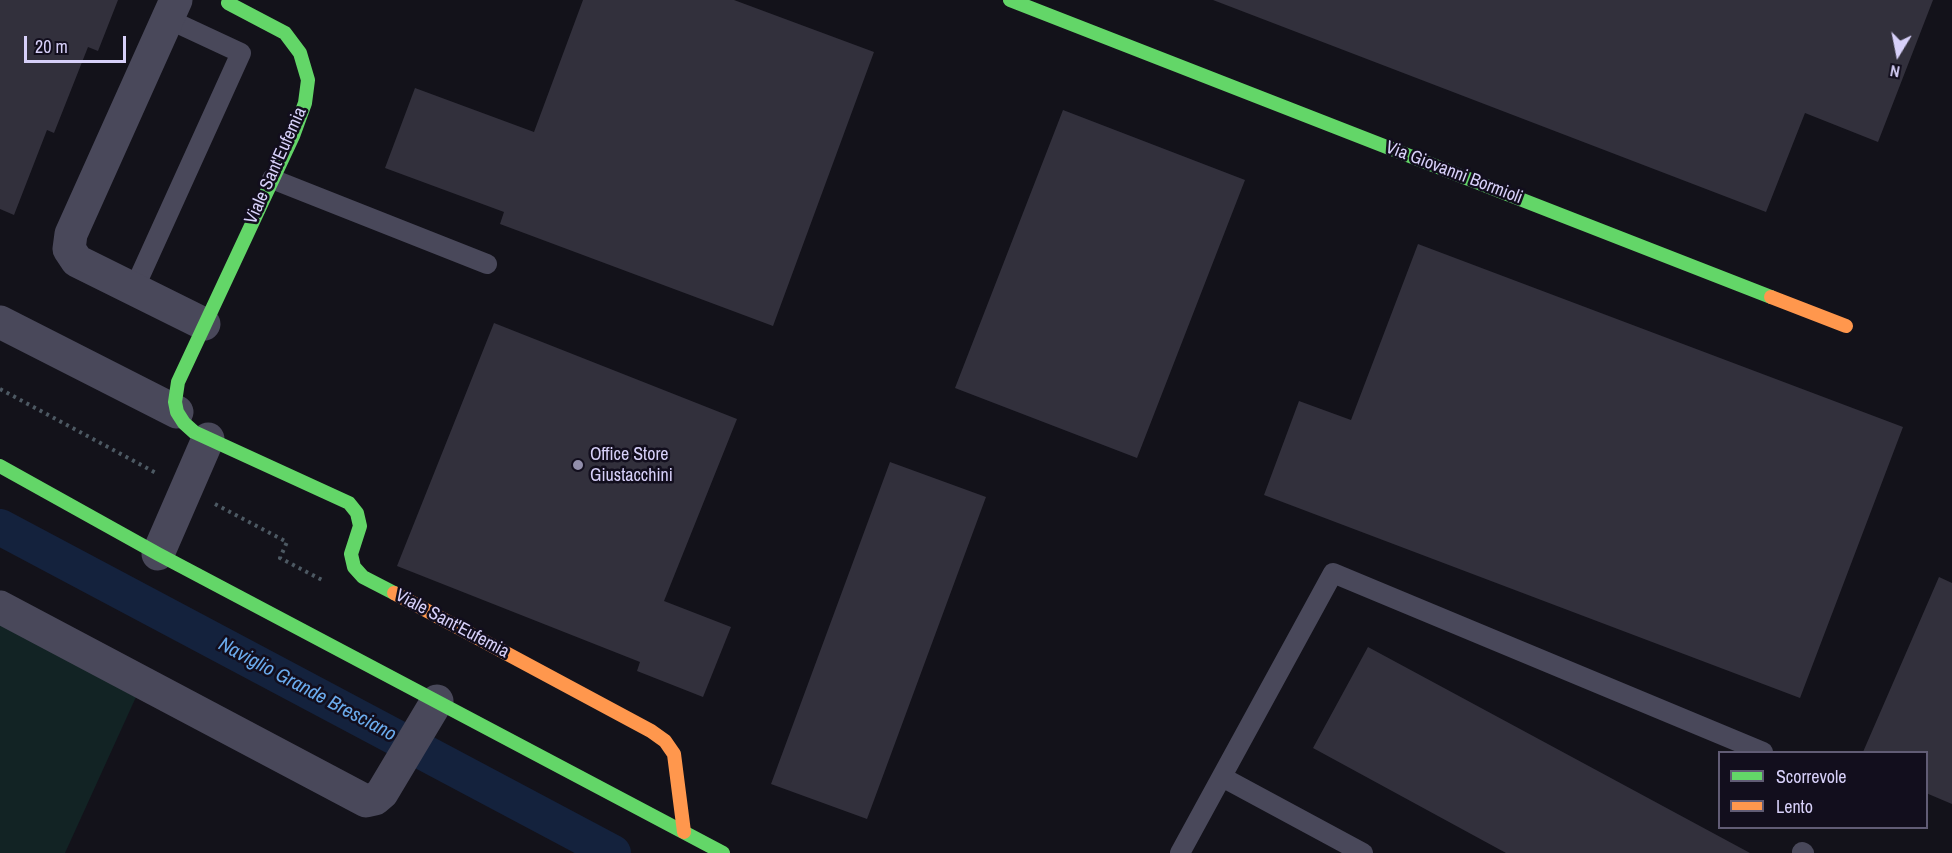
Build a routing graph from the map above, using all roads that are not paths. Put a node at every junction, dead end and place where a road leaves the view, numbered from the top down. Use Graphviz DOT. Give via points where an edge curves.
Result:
graph roads {
  1 [pos="1010,0"];
  2 [pos="228,3"];
  3 [pos="172,9"];
  4 [pos="1051,10"];
  5 [pos="272,179"];
  6 [pos="487,264"];
  7 [pos="134,289"];
  8 [pos="0,322"];
  9 [pos="204,324"];
  10 [pos="1846,326"];
  11 [pos="177,412"];
  12 [pos="208,439"];
  13 [pos="0,466"];
  14 [pos="158,554"];
  15 [pos="0,607"];
  16 [pos="436,701"];
  17 [pos="1758,751"];
  18 [pos="1222,777"];
  19 [pos="684,832"];
  20 [pos="723,853"];
  21 [pos="1180,853"];
  22 [pos="1363,853"];
  1 -- 4 [label="street, Via Giovanni Bormioli"];
  2 -- 5 [label="street, Viale Sant'Eufemia" via="285,33 300,53 308,80 305,103"];
  3 -- 7 [label="street" via="68,241 77,261"];
  3 -- 7 [label="lane" via="241,53"];
  4 -- 10 [label="street, Via Giovanni Bormioli"];
  5 -- 6 [label="lane"];
  5 -- 9 [label="street, Viale Sant'Eufemia"];
  7 -- 9 [label="street"];
  8 -- 11 [label="street, Viale Sant'Eufemia"];
  9 -- 11 [label="street, Viale Sant'Eufemia" via="176,392"];
  11 -- 12 [label="street, Viale Sant'Eufemia" via="194,432"];
  12 -- 14 [label="street"];
  12 -- 19 [label="street, Viale Sant'Eufemia" via="349,503 360,526 351,554 354,567 363,577 665,741 674,754"];
  13 -- 14 [label="street"];
  14 -- 16 [label="street"];
  15 -- 16 [label="street" via="366,801 382,793"];
  16 -- 19 [label="street"];
  17 -- 18 [label="lane" via="1333,573"];
  18 -- 21 [label="lane"];
  18 -- 22 [label="lane"];
  19 -- 20 [label="street"];
}
